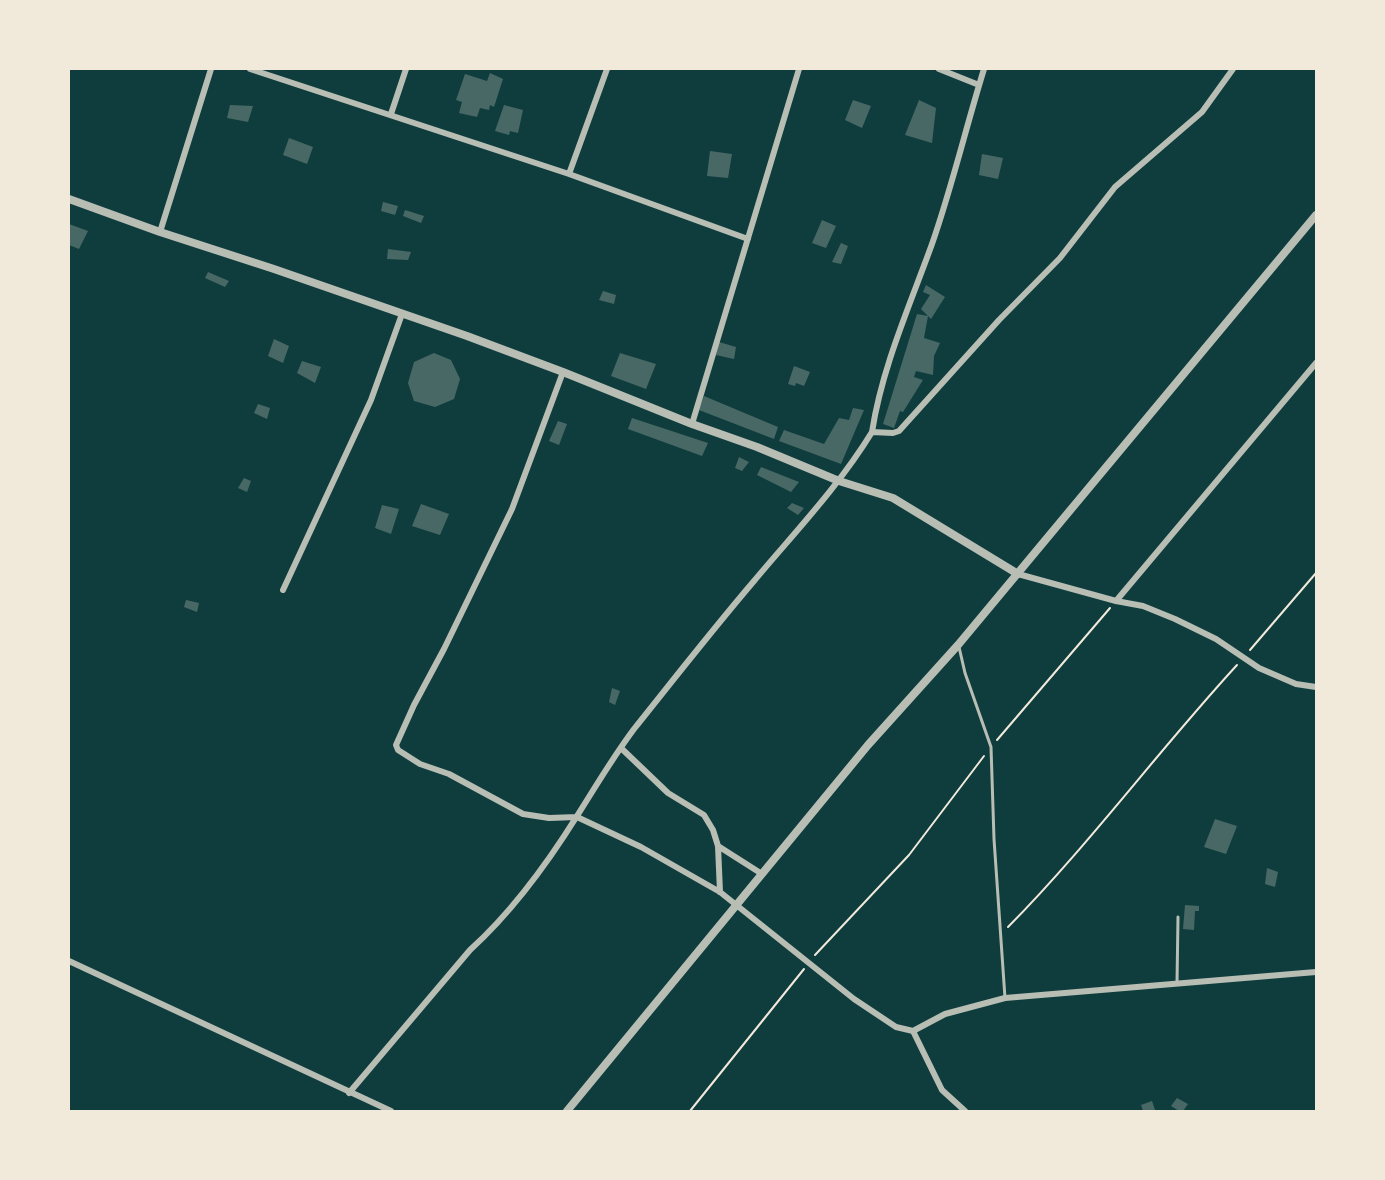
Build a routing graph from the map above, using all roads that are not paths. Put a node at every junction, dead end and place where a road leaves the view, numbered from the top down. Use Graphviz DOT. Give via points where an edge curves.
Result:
graph roads {
  1 [pos="211,69"];
  2 [pos="250,69"];
  3 [pos="406,69"];
  4 [pos="607,69"];
  5 [pos="799,69"];
  6 [pos="939,69"];
  7 [pos="984,69"];
  8 [pos="1233,69"];
  9 [pos="979,85"];
  10 [pos="391,114"];
  11 [pos="569,174"];
  12 [pos="69,199"];
  13 [pos="1316,215"];
  14 [pos="160,232"];
  15 [pos="748,239"];
  16 [pos="402,314"];
  17 [pos="1316,363"];
  18 [pos="563,372"];
  19 [pos="692,424"];
  20 [pos="872,432"];
  21 [pos="839,481"];
  22 [pos="1018,574"];
  23 [pos="284,590"];
  24 [pos="1116,601"];
  25 [pos="958,645"];
  26 [pos="1316,687"];
  27 [pos="621,748"];
  28 [pos="576,817"];
  29 [pos="718,846"];
  30 [pos="762,874"];
  31 [pos="720,892"];
  32 [pos="737,904"];
  33 [pos="1178,917"];
  34 [pos="69,961"];
  35 [pos="1316,972"];
  36 [pos="1177,983"];
  37 [pos="1005,998"];
  38 [pos="913,1031"];
  39 [pos="349,1093"];
  40 [pos="391,1111"];
  41 [pos="567,1111"];
  42 [pos="965,1111"];
  1 -- 14 [label="street"];
  2 -- 10 [label="street"];
  3 -- 10 [label="street"];
  4 -- 11 [label="street"];
  5 -- 15 [label="street"];
  6 -- 9 [label="street"];
  7 -- 9 [label="street"];
  8 -- 20 [label="street" via="1202,112 1115,187 1060,258 899,431"];
  9 -- 20 [label="street" via="962,150 881,391"];
  10 -- 11 [label="street"];
  11 -- 15 [label="street"];
  12 -- 14 [label="street"];
  13 -- 22 [label="street"];
  14 -- 16 [label="street"];
  15 -- 19 [label="street"];
  16 -- 18 [label="street"];
  16 -- 23 [label="street" via="366,410"];
  17 -- 24 [label="street"];
  18 -- 19 [label="street"];
  18 -- 28 [label="street" via="512,509 396,745 411,758 523,814"];
  19 -- 21 [label="street"];
  20 -- 21 [label="street"];
  21 -- 22 [label="street" via="893,498"];
  21 -- 27 [label="street"];
  22 -- 24 [label="street"];
  22 -- 25 [label="street"];
  24 -- 26 [label="street" via="1176,619 1276,676"];
  25 -- 30 [label="street" via="868,745"];
  25 -- 37 [label="lane" via="991,747"];
  27 -- 28 [label="street"];
  27 -- 29 [label="street" via="668,792 704,815"];
  28 -- 31 [label="street" via="641,847"];
  28 -- 39 [label="street" via="516,903 470,950"];
  29 -- 30 [label="street"];
  29 -- 31 [label="street"];
  30 -- 32 [label="street"];
  31 -- 32 [label="street"];
  32 -- 38 [label="street" via="854,999 896,1026"];
  32 -- 41 [label="street"];
  33 -- 36 [label="lane"];
  34 -- 39 [label="street"];
  35 -- 36 [label="street"];
  36 -- 37 [label="street"];
  37 -- 38 [label="street" via="945,1014"];
  38 -- 42 [label="street" via="942,1090"];
  39 -- 40 [label="street"];
}
